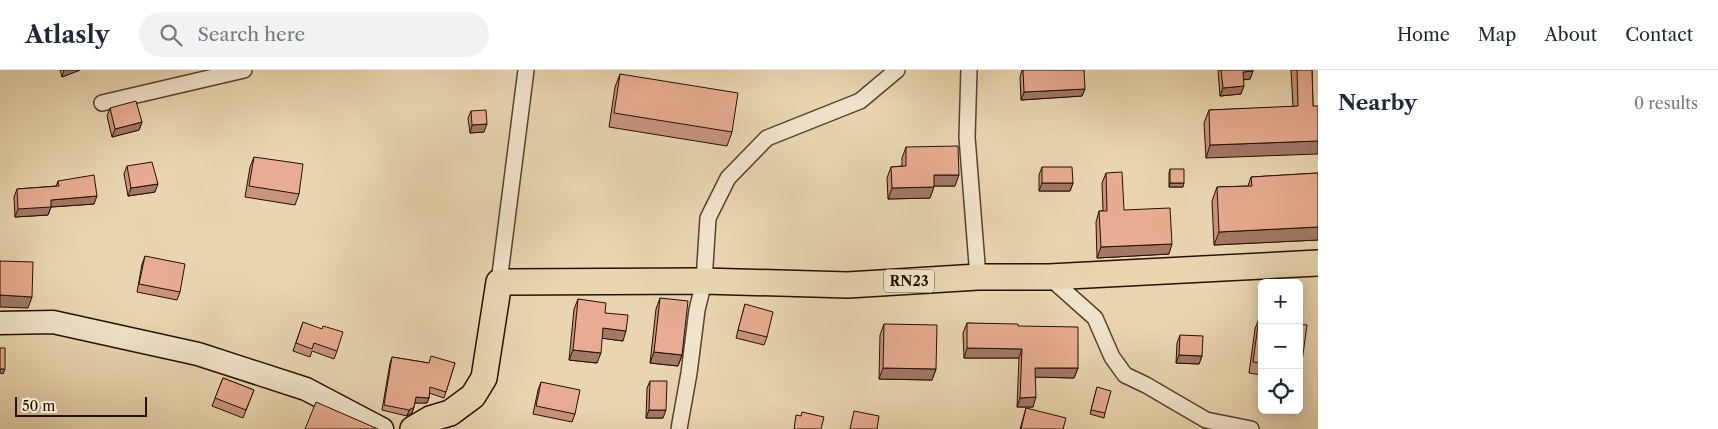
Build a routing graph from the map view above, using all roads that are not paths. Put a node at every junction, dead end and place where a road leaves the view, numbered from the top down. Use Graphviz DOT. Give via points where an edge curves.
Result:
graph roads {
  1 [pos="244,70"];
  2 [pos="526,70"];
  3 [pos="897,70"];
  4 [pos="969,70"];
  5 [pos="102,103"];
  6 [pos="1318,262"];
  7 [pos="978,277"];
  8 [pos="1049,277"];
  9 [pos="499,282"];
  10 [pos="704,282"];
  11 [pos="0,323"];
  12 [pos="382,429"];
  13 [pos="413,429"];
  14 [pos="679,429"];
  15 [pos="1251,429"];
  1 -- 5 [label="street"];
  2 -- 9 [label="street"];
  3 -- 10 [label="street" via="860,101 767,138 728,178 708,218"];
  4 -- 7 [label="street" via="968,137"];
  6 -- 8 [label="main road, RN23"];
  7 -- 8 [label="main road, RN23"];
  7 -- 10 [label="main road, RN23" via="848,285"];
  8 -- 15 [label="street" via="1095,318 1112,358 1125,375 1206,420"];
  9 -- 10 [label="main road, RN23"];
  9 -- 13 [label="main road" via="484,378 473,396 450,413"];
  10 -- 14 [label="street"];
  11 -- 12 [label="main road" via="54,322 198,354 306,389"];
}
